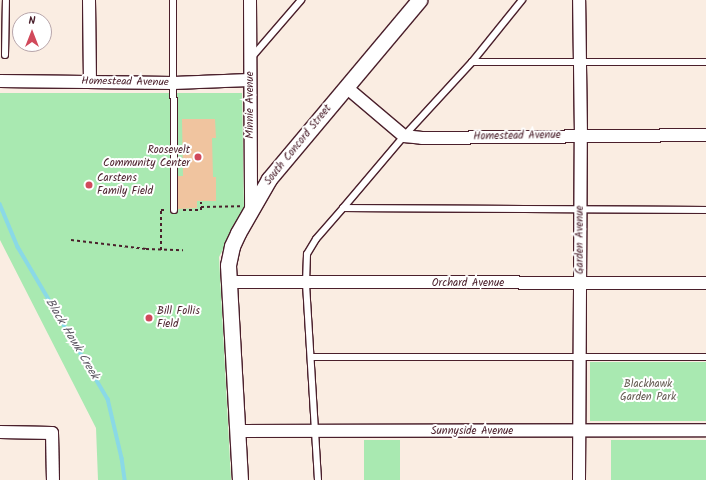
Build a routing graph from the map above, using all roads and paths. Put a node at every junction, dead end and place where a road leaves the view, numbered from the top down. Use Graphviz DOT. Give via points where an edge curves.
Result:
graph roads {
  1 [pos="6,0"];
  2 [pos="89,0"];
  3 [pos="173,0"];
  4 [pos="250,0"];
  5 [pos="301,0"];
  6 [pos="419,0"];
  7 [pos="522,0"];
  8 [pos="579,0"];
  9 [pos="5,55"];
  10 [pos="250,59"];
  11 [pos="581,61"];
  12 [pos="472,62"];
  13 [pos="706,62"];
  14 [pos="250,80"];
  15 [pos="0,81"];
  16 [pos="90,82"];
  17 [pos="173,83"];
  18 [pos="346,87"];
  19 [pos="404,136"];
  20 [pos="581,136"];
  21 [pos="706,136"];
  22 [pos="201,207"];
  23 [pos="246,208"];
  24 [pos="343,208"];
  25 [pos="174,210"];
  26 [pos="580,210"];
  27 [pos="706,210"];
  28 [pos="72,240"];
  29 [pos="183,250"];
  30 [pos="229,282"];
  31 [pos="306,282"];
  32 [pos="580,283"];
  33 [pos="706,283"];
  34 [pos="311,356"];
  35 [pos="579,357"];
  36 [pos="706,357"];
  37 [pos="315,430"];
  38 [pos="706,430"];
  39 [pos="237,431"];
  40 [pos="579,431"];
  41 [pos="0,432"];
  42 [pos="53,480"];
  43 [pos="240,480"];
  44 [pos="318,480"];
  45 [pos="579,480"];
  1 -- 9 [label="lane"];
  2 -- 16 [label="street"];
  3 -- 17 [label="lane"];
  4 -- 10 [label="street, Minnie Avenue"];
  5 -- 10 [label="lane"];
  6 -- 18 [label="street, South Concord Street"];
  7 -- 12 [label="lane"];
  8 -- 11 [label="street, Garden Avenue"];
  10 -- 14 [label="street, Minnie Avenue"];
  11 -- 12 [label="lane"];
  11 -- 13 [label="lane"];
  11 -- 20 [label="street, Garden Avenue"];
  12 -- 19 [label="lane"];
  14 -- 17 [label="street, Homestead Avenue"];
  14 -- 23 [label="street, Minnie Avenue"];
  15 -- 16 [label="street, Homestead Avenue"];
  16 -- 17 [label="street, Homestead Avenue"];
  17 -- 25 [label="lane"];
  18 -- 19 [label="street"];
  18 -- 23 [label="street, South Concord Street"];
  19 -- 20 [label="street, Homestead Avenue"];
  19 -- 24 [label="lane"];
  20 -- 21 [label="street, Homestead Avenue"];
  20 -- 26 [label="street, Garden Avenue"];
  22 -- 23 [label="path"];
  23 -- 30 [label="street, South Concord Street" via="232,246 228,265"];
  24 -- 26 [label="lane"];
  24 -- 31 [label="lane" via="316,239 307,254"];
  26 -- 27 [label="lane"];
  26 -- 32 [label="street, Garden Avenue"];
  28 -- 29 [label="path" via="146,249"];
  30 -- 31 [label="street, Orchard Avenue"];
  30 -- 39 [label="street, South Concord Street"];
  31 -- 32 [label="street, Orchard Avenue"];
  31 -- 34 [label="lane"];
  32 -- 33 [label="street, Orchard Avenue"];
  32 -- 35 [label="street, Garden Avenue"];
  34 -- 35 [label="lane"];
  34 -- 37 [label="lane"];
  35 -- 36 [label="lane"];
  35 -- 40 [label="street, Garden Avenue"];
  37 -- 39 [label="street, Sunnyside Avenue"];
  37 -- 40 [label="street, Sunnyside Avenue"];
  37 -- 44 [label="lane"];
  38 -- 40 [label="street, Sunnyside Avenue"];
  39 -- 43 [label="street, South Concord Street"];
  40 -- 45 [label="street, Garden Avenue"];
  41 -- 42 [label="street" via="52,432"];
}
